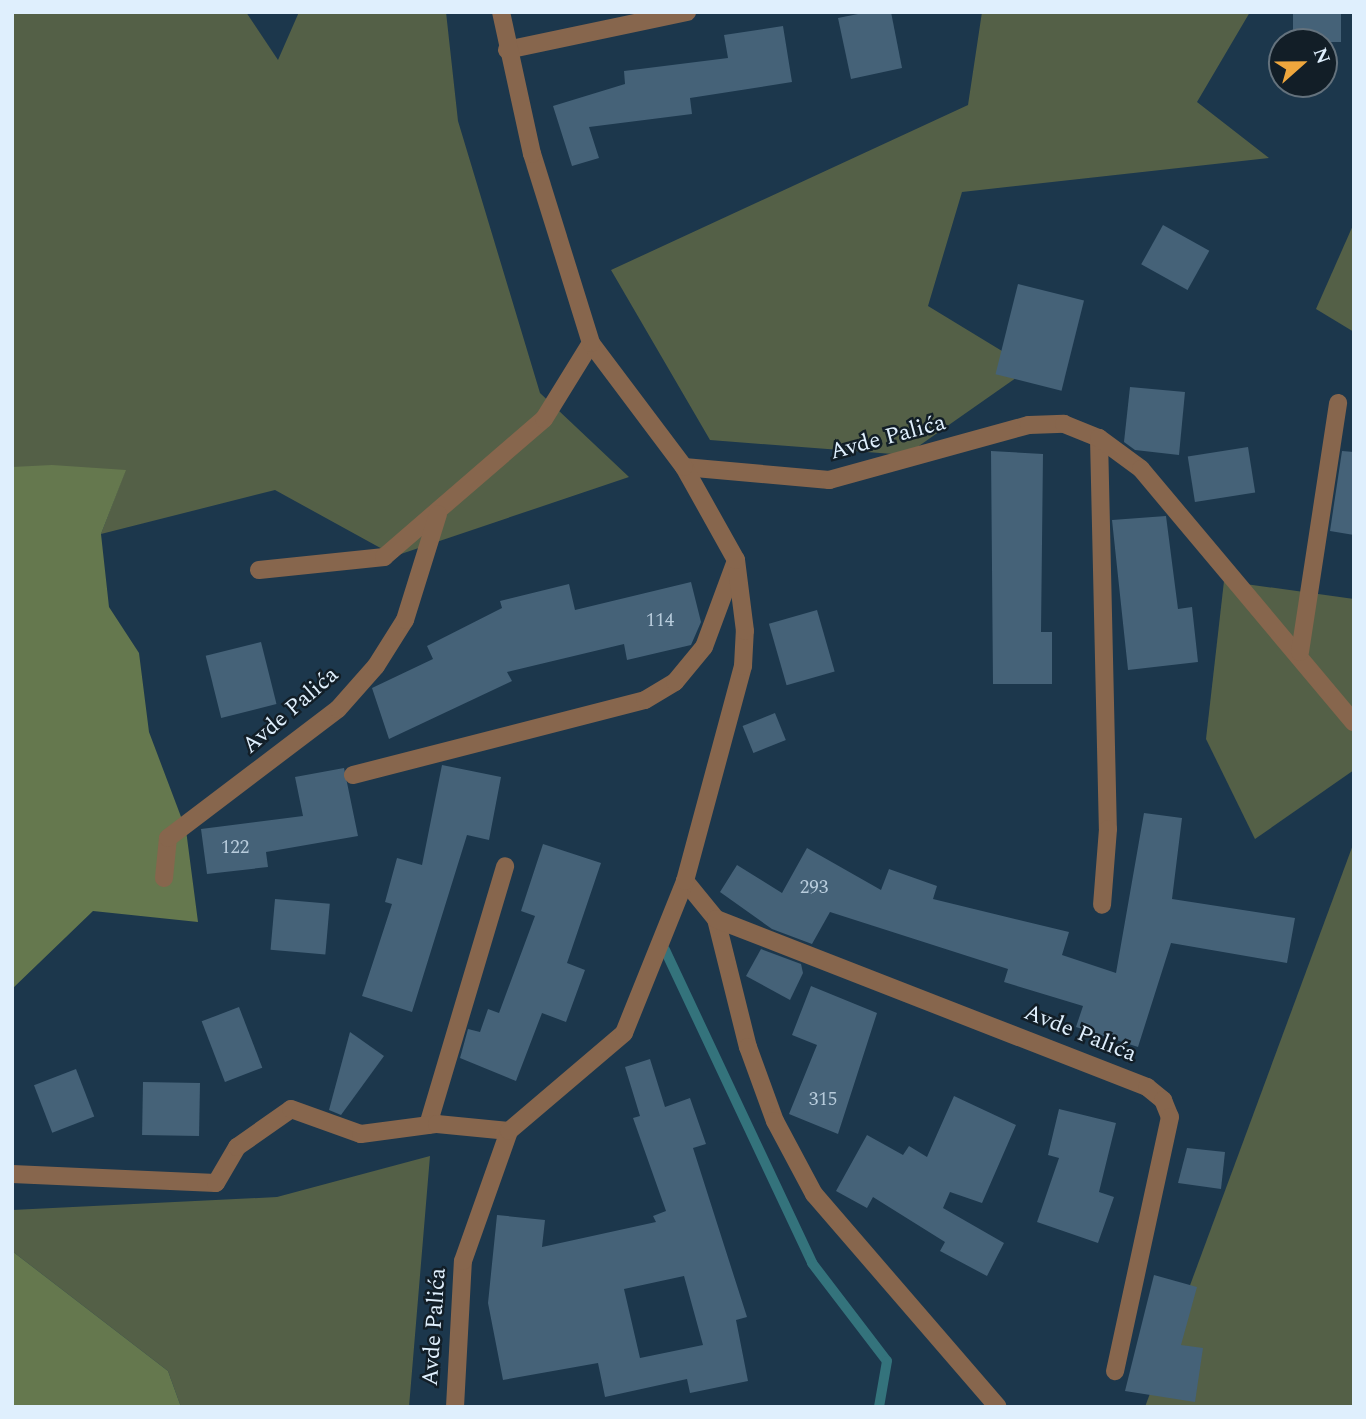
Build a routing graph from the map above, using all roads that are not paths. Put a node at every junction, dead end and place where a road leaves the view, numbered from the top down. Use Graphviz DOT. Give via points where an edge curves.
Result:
graph roads {
  1 [pos="501,12"];
  2 [pos="687,12"];
  3 [pos="507,50"];
  4 [pos="591,342"];
  5 [pos="1338,403"];
  6 [pos="1099,438"];
  7 [pos="684,467"];
  8 [pos="438,514"];
  9 [pos="736,560"];
  10 [pos="259,570"];
  11 [pos="1300,652"];
  12 [pos="1354,723"];
  13 [pos="353,775"];
  14 [pos="505,866"];
  15 [pos="164,878"];
  16 [pos="685,881"];
  17 [pos="1102,905"];
  18 [pos="716,919"];
  19 [pos="428,1125"];
  20 [pos="509,1131"];
  21 [pos="12,1174"];
  22 [pos="1115,1371"];
  23 [pos="455,1407"];
  24 [pos="998,1407"];
  1 -- 3 [label="street"];
  2 -- 3 [label="street"];
  3 -- 4 [label="street"];
  4 -- 7 [label="street"];
  4 -- 8 [label="street" via="544,419"];
  5 -- 11 [label="street"];
  6 -- 7 [label="street, Avde Palića" via="1064,424 1029,425 830,480"];
  6 -- 11 [label="street, Avde Palića" via="1141,469"];
  6 -- 17 [label="street" via="1108,830"];
  7 -- 9 [label="street"];
  8 -- 10 [label="street" via="384,557"];
  8 -- 15 [label="street, Avde Palića" via="405,620 376,666 338,709 168,838"];
  9 -- 13 [label="street" via="704,647 675,682 645,700"];
  9 -- 16 [label="street" via="743,666"];
  11 -- 12 [label="street, Avde Palića"];
  14 -- 19 [label="street"];
  16 -- 18 [label="street, Avde Palića"];
  16 -- 20 [label="street" via="624,1033"];
  18 -- 22 [label="street, Avde Palića" via="1147,1087 1163,1100 1170,1117"];
  18 -- 24 [label="street, Avde Palića" via="748,1046 775,1121 814,1194"];
  19 -- 20 [label="street"];
  19 -- 21 [label="street" via="361,1134 291,1109 237,1147 216,1183"];
  20 -- 23 [label="street, Avde Palića" via="463,1261"];
}
